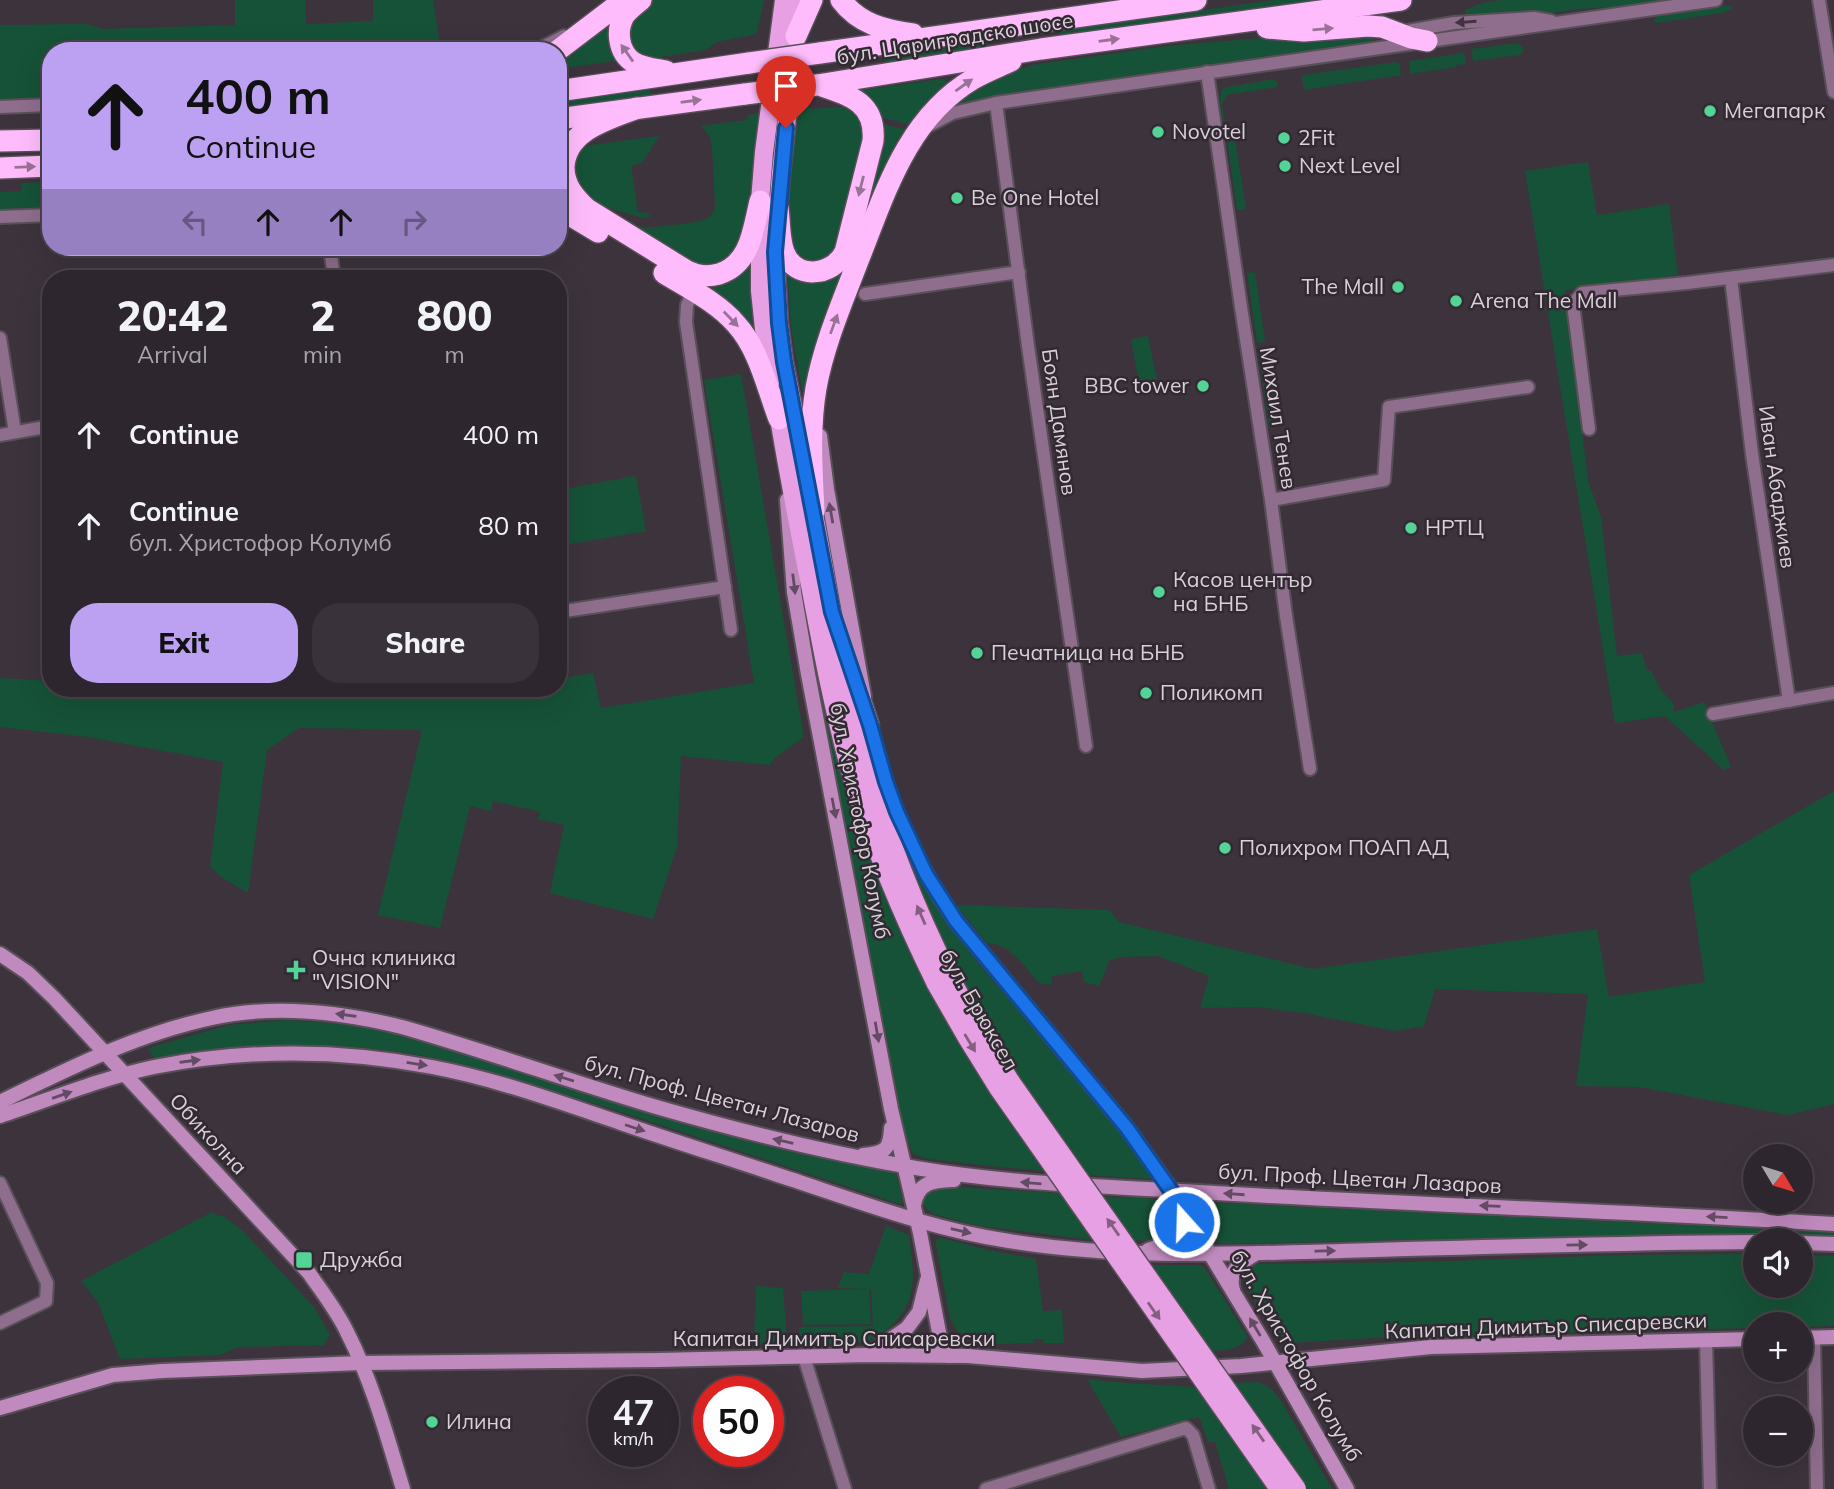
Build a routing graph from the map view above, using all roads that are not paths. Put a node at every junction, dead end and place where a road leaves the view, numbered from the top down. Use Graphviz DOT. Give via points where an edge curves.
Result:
graph roads {
  1 [pos="784,0"];
  2 [pos="800,0"];
  3 [pos="812,0"];
  4 [pos="1128,0"];
  5 [pos="1196,0"];
  6 [pos="1401,0"];
  7 [pos="1716,0"];
  8 [pos="1819,0"];
  9 [pos="634,1"];
  10 [pos="843,3"];
  11 [pos="605,15"];
  12 [pos="1088,15"];
  13 [pos="1563,23"];
  14 [pos="1230,24"];
  15 [pos="1399,33"];
  16 [pos="796,36"];
  17 [pos="934,37"];
  18 [pos="1427,41"];
  19 [pos="552,42"];
  20 [pos="567,45"];
  21 [pos="567,48"];
  22 [pos="1041,49"];
  23 [pos="1349,52"];
  24 [pos="1207,72"];
  25 [pos="681,74"];
  26 [pos="817,85"];
  27 [pos="567,90"];
  28 [pos="1834,92"];
  29 [pos="996,103"];
  30 [pos="42,106"];
  31 [pos="0,107"];
  32 [pos="637,108"];
  33 [pos="567,118"];
  34 [pos="916,133"];
  35 [pos="42,140"];
  36 [pos="0,141"];
  37 [pos="567,154"];
  38 [pos="42,166"];
  39 [pos="0,168"];
  40 [pos="567,184"];
  41 [pos="567,199"];
  42 [pos="769,205"];
  43 [pos="587,209"];
  44 [pos="567,214"];
  45 [pos="42,215"];
  46 [pos="0,217"];
  47 [pos="1834,265"];
  48 [pos="1019,272"];
  49 [pos="1731,278"];
  50 [pos="693,291"];
  51 [pos="865,294"];
  52 [pos="0,338"];
  53 [pos="1528,387"];
  54 [pos="816,390"];
  55 [pos="779,419"];
  56 [pos="42,428"];
  57 [pos="1589,429"];
  58 [pos="15,432"];
  59 [pos="0,435"];
  60 [pos="783,443"];
  61 [pos="1271,500"];
  62 [pos="814,511"];
  63 [pos="726,587"];
  64 [pos="567,611"];
  65 [pos="832,612"];
  66 [pos="731,631"];
  67 [pos="1834,693"];
  68 [pos="1789,701"];
  69 [pos="1713,714"];
  70 [pos="870,725"];
  71 [pos="1086,746"];
  72 [pos="1310,769"];
  73 [pos="0,954"];
  74 [pos="943,980"];
  75 [pos="104,1053"];
  76 [pos="123,1074"];
  77 [pos="0,1102"];
  78 [pos="891,1109"];
  79 [pos="0,1116"];
  80 [pos="849,1156"];
  81 [pos="904,1166"];
  82 [pos="983,1178"];
  83 [pos="0,1183"];
  84 [pos="1172,1191"];
  85 [pos="1181,1206"];
  86 [pos="915,1213"];
  87 [pos="1834,1224"];
  88 [pos="1743,1242"];
  89 [pos="1813,1243"];
  90 [pos="1834,1244"];
  91 [pos="1140,1253"];
  92 [pos="1257,1253"];
  93 [pos="1210,1254"];
  94 [pos="928,1275"];
  95 [pos="1233,1292"];
  96 [pos="0,1323"];
  97 [pos="1834,1337"];
  98 [pos="1813,1338"];
  99 [pos="1743,1339"];
  100 [pos="1706,1341"];
  101 [pos="868,1355"];
  102 [pos="949,1356"];
  103 [pos="804,1357"];
  104 [pos="361,1363"];
  105 [pos="1275,1363"];
  106 [pos="1810,1382"];
  107 [pos="0,1408"];
  108 [pos="403,1489"];
  109 [pos="845,1489"];
  110 [pos="986,1489"];
  111 [pos="1209,1489"];
  112 [pos="1279,1489"];
  113 [pos="1297,1489"];
  114 [pos="1347,1489"];
  115 [pos="1710,1489"];
  116 [pos="1817,1489"];
  1 -- 42 [label="main road, бул. Христофор Колумб" via="774,78"];
  2 -- 16 [label="main road, бул. Христофор Колумб"];
  3 -- 16 [label="highway"];
  4 -- 12 [label="highway"];
  5 -- 12 [label="highway, бул. Цариградско шосе"];
  6 -- 14 [label="highway, бул. Цариградско шосе"];
  7 -- 13 [label="street"];
  8 -- 28 [label="street"];
  9 -- 11 [label="highway"];
  9 -- 21 [label="street"];
  25 -- 9 [label="highway, one-way" via="634,63 623,52 621,24"];
  10 -- 17 [label="highway" via="876,27"];
  11 -- 19 [label="street"];
  11 -- 20 [label="highway"];
  12 -- 17 [label="highway, бул. Цариградско шосе"];
  13 -- 15 [label="street, one-way" via="1534,18 1445,24"];
  13 -- 18 [label="street"];
  14 -- 15 [label="highway, one-way" via="1304,31 1368,26"];
  22 -- 14 [label="highway, бул. Цариградско шосе, one-way"];
  15 -- 18 [label="highway"];
  15 -- 23 [label="street"];
  16 -- 42 [label="main road, бул. Христофор Колумб"];
  17 -- 25 [label="highway, бул. Цариградско шосе, bridge"];
  18 -- 23 [label="street"];
  22 -- 26 [label="highway, бул. Цариградско шосе"];
  34 -- 22 [label="highway, one-way" via="942,103 972,80"];
  23 -- 24 [label="street"];
  24 -- 29 [label="street"];
  24 -- 61 [label="street, Михаил Тенев"];
  25 -- 27 [label="highway, бул. Цариградско шосе"];
  32 -- 26 [label="highway, бул. Цариградско шосе, one-way, bridge"];
  26 -- 42 [label="highway, one-way" via="860,103 873,129 845,252 838,262 827,270 812,272 790,261"];
  29 -- 34 [label="street" via="953,113"];
  29 -- 48 [label="street, Боян Дамянов"];
  30 -- 31 [label="street"];
  32 -- 33 [label="highway, бул. Цариградско шосе"];
  32 -- 37 [label="highway" via="587,130"];
  54 -- 34 [label="highway, one-way" via="838,312 893,173"];
  35 -- 36 [label="highway"];
  39 -- 38 [label="highway, one-way"];
  40 -- 43 [label="highway"];
  41 -- 43 [label="street"];
  42 -- 43 [label="highway" via="742,259 730,270 712,276 687,271"];
  42 -- 55 [label="main road, бул. Христофор Колумб" via="759,261 769,368"];
  42 -- 62 [label="main road, бул. Христофор Колумб" via="784,362"];
  44 -- 50 [label="highway"];
  45 -- 46 [label="street"];
  47 -- 49 [label="street"];
  48 -- 51 [label="street"];
  48 -- 71 [label="street, Боян Дамянов"];
  49 -- 57 [label="street" via="1582,293 1573,304"];
  49 -- 68 [label="street, Иван Абаджиев"];
  50 -- 55 [label="highway, one-way" via="722,310 741,330"];
  50 -- 63 [label="street" via="686,322"];
  52 -- 58 [label="street"];
  53 -- 61 [label="street" via="1389,407 1384,480"];
  54 -- 62 [label="highway" via="811,442"];
  70 -- 54 [label="main road, бул. Христофор Колумб, one-way" via="827,489"];
  55 -- 60 [label="main road, бул. Христофор Колумб"];
  56 -- 58 [label="street"];
  58 -- 59 [label="street"];
  60 -- 74 [label="main road, бул. Брюксел" via="845,752 905,919"];
  60 -- 78 [label="main road, бул. Христофор Колумб, one-way" via="794,592"];
  61 -- 72 [label="street, Михаил Тенев"];
  62 -- 65 [label="main road, бул. Христофор Колумб"];
  63 -- 64 [label="street"];
  63 -- 66 [label="street"];
  65 -- 70 [label="main road"];
  74 -- 65 [label="main road, бул. Брюксел, one-way" via="876,796"];
  67 -- 68 [label="street"];
  68 -- 69 [label="street"];
  70 -- 84 [label="main road, бул. Христофор Колумб" via="897,812 942,900 1127,1128"];
  73 -- 75 [label="main road, Обиколна" via="28,973"];
  74 -- 112 [label="main road, бул. Брюксел, one-way, bridge" via="998,1088"];
  113 -- 74 [label="main road, бул. Брюксел, one-way, bridge"];
  75 -- 76 [label="main road, Обиколна"];
  75 -- 77 [label="main road, бул. Проф. Цветан Лазаров"];
  80 -- 75 [label="main road, бул. Проф. Цветан Лазаров, one-way" via="653,1106 412,1029 351,1016 299,1011 214,1017"];
  79 -- 76 [label="main road, one-way"];
  76 -- 86 [label="main road, one-way" via="213,1058 282,1053 430,1066 548,1098"];
  76 -- 104 [label="main road, Обиколна" via="309,1273 341,1321"];
  78 -- 80 [label="main road" via="887,1148 876,1154"];
  78 -- 81 [label="main road, бул. Христофор Колумб"];
  80 -- 81 [label="main road, бул. Проф. Цветан Лазаров"];
  81 -- 82 [label="main road, бул. Проф. Цветан Лазаров"];
  81 -- 86 [label="main road, бул. Христофор Колумб"];
  84 -- 82 [label="main road, бул. Проф. Цветан Лазаров, one-way"];
  82 -- 86 [label="main road" via="928,1183 919,1191"];
  83 -- 96 [label="street" via="47,1283 46,1301"];
  84 -- 85 [label="main road, бул. Христофор Колумб"];
  87 -- 84 [label="main road, бул. Проф. Цветан Лазаров, one-way"];
  85 -- 91 [label="main road" via="1184,1222 1179,1235"];
  85 -- 93 [label="main road, бул. Христофор Колумб"];
  86 -- 91 [label="main road, one-way" via="958,1231 1005,1241"];
  86 -- 94 [label="main road, бул. Христофор Колумб"];
  92 -- 88 [label="main road, one-way"];
  89 -- 90 [label="main road"];
  91 -- 93 [label="main road"];
  92 -- 93 [label="main road"];
  92 -- 95 [label="main road" via="1234,1270"];
  93 -- 95 [label="main road, бул. Христофор Колумб"];
  94 -- 101 [label="main road" via="919,1312 907,1328"];
  94 -- 102 [label="main road, бул. Христофор Колумб" via="942,1348"];
  105 -- 95 [label="main road, бул. Христофор Колумб, one-way"];
  97 -- 98 [label="main road"];
  99 -- 100 [label="main road, Капитан Димитър Списаревски"];
  100 -- 105 [label="main road, Капитан Димитър Списаревски" via="1444,1346"];
  100 -- 115 [label="street"];
  101 -- 102 [label="main road, Капитан Димитър Списаревски"];
  101 -- 103 [label="main road, Капитан Димитър Списаревски"];
  102 -- 105 [label="main road, Капитан Димитър Списаревски" via="1142,1371"];
  103 -- 104 [label="main road, Капитан Димитър Списаревски"];
  103 -- 109 [label="street"];
  104 -- 107 [label="main road, Капитан Димитър Списаревски" via="130,1372"];
  104 -- 108 [label="main road, Обиколна"];
  105 -- 114 [label="main road, бул. Христофор Колумб"];
  106 -- 116 [label="street"];
  110 -- 111 [label="street" via="1186,1429 1193,1435"];
}
